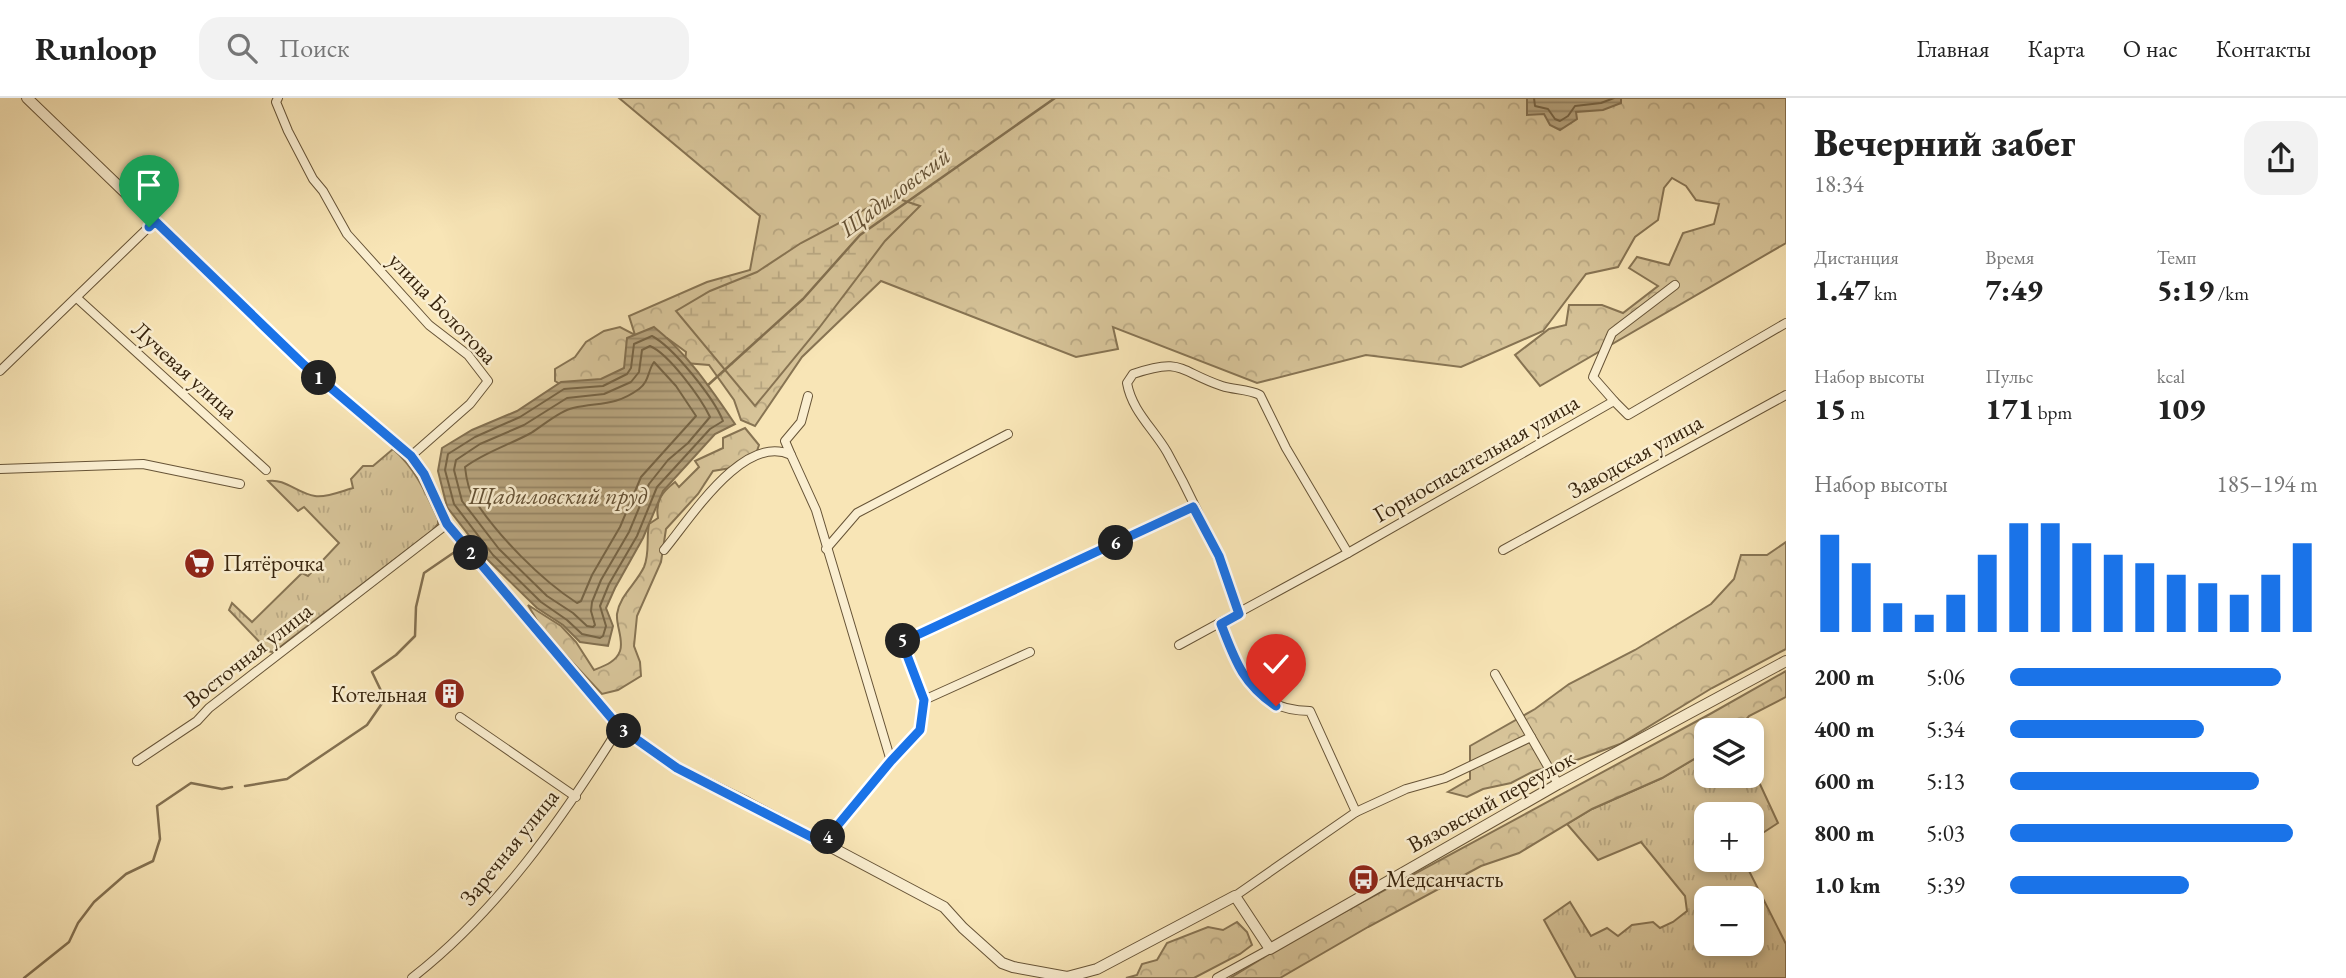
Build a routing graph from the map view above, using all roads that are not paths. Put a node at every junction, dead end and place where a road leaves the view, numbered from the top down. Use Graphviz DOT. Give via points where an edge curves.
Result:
graph roads {
  1 [pos="27,98"];
  2 [pos="278,98"];
  3 [pos="155,221"];
  4 [pos="1675,285"];
  5 [pos="78,299"];
  6 [pos="1786,323"];
  7 [pos="0,371"];
  8 [pos="1786,395"];
  9 [pos="808,396"];
  10 [pos="1614,401"];
  11 [pos="1009,434"];
  12 [pos="411,456"];
  13 [pos="791,456"];
  14 [pos="0,469"];
  15 [pos="266,470"];
  16 [pos="240,484"];
  17 [pos="1193,507"];
  18 [pos="447,524"];
  19 [pos="826,549"];
  20 [pos="664,550"];
  21 [pos="1503,550"];
  22 [pos="1348,553"];
  23 [pos="1239,614"];
  24 [pos="1221,624"];
  25 [pos="1180,645"];
  26 [pos="1030,652"];
  27 [pos="1786,661"];
  28 [pos="1495,674"];
  29 [pos="924,700"];
  30 [pos="460,717"];
  31 [pos="619,727"];
  32 [pos="1531,737"];
  33 [pos="136,761"];
  34 [pos="891,761"];
  35 [pos="1558,784"];
  36 [pos="576,797"];
  37 [pos="1356,813"];
  38 [pos="823,843"];
  39 [pos="1236,896"];
  40 [pos="1270,949"];
  41 [pos="412,978"];
  42 [pos="1217,978"];
  1 -- 3 [label="street"];
  2 -- 12 [label="street, улица Болотова" via="288,131 347,234 401,297 468,355 488,381 470,404"];
  3 -- 5 [label="street"];
  3 -- 12 [label="street" via="304,365"];
  4 -- 10 [label="street" via="1612,334 1593,377"];
  5 -- 7 [label="street"];
  5 -- 15 [label="street, Лучевая улица"];
  6 -- 10 [label="street, Горноспасательная улица" via="1628,415"];
  8 -- 21 [label="street, Заводская улица"];
  9 -- 13 [label="street" via="801,422 785,441"];
  10 -- 22 [label="street, Горноспасательная улица"];
  11 -- 19 [label="street" via="856,513"];
  12 -- 18 [label="street"];
  13 -- 19 [label="street" via="816,510"];
  13 -- 20 [label="street" via="776,451 752,455 734,468"];
  14 -- 16 [label="street" via="144,464"];
  17 -- 22 [label="street" via="1166,451 1129,396 1127,383 1133,374 1168,364 1260,395"];
  17 -- 23 [label="street" via="1219,556"];
  17 -- 29 [label="street" via="902,642"];
  18 -- 31 [label="street"];
  18 -- 33 [label="street, Восточная улица" via="197,721"];
  19 -- 34 [label="street"];
  22 -- 23 [label="street, Горноспасательная улица"];
  23 -- 24 [label="street, Горноспасательная улица"];
  24 -- 25 [label="street, Горноспасательная улица"];
  24 -- 37 [label="street" via="1239,670 1258,694 1276,706 1310,711"];
  26 -- 29 [label="street"];
  27 -- 35 [label="street, Вязовский переулок"];
  28 -- 32 [label="street"];
  29 -- 34 [label="street" via="920,730"];
  30 -- 36 [label="street"];
  31 -- 36 [label="street, Заречная улица"];
  31 -- 38 [label="street" via="677,768"];
  32 -- 35 [label="street"];
  32 -- 37 [label="street"];
  34 -- 38 [label="street"];
  35 -- 40 [label="street, Вязовский переулок"];
  36 -- 41 [label="street, Заречная улица" via="516,875 436,960"];
  37 -- 39 [label="street"];
  38 -- 39 [label="street" via="944,907 1002,962 1067,977 1097,969"];
  39 -- 40 [label="street"];
  40 -- 42 [label="street, Вязовский переулок"];
}
